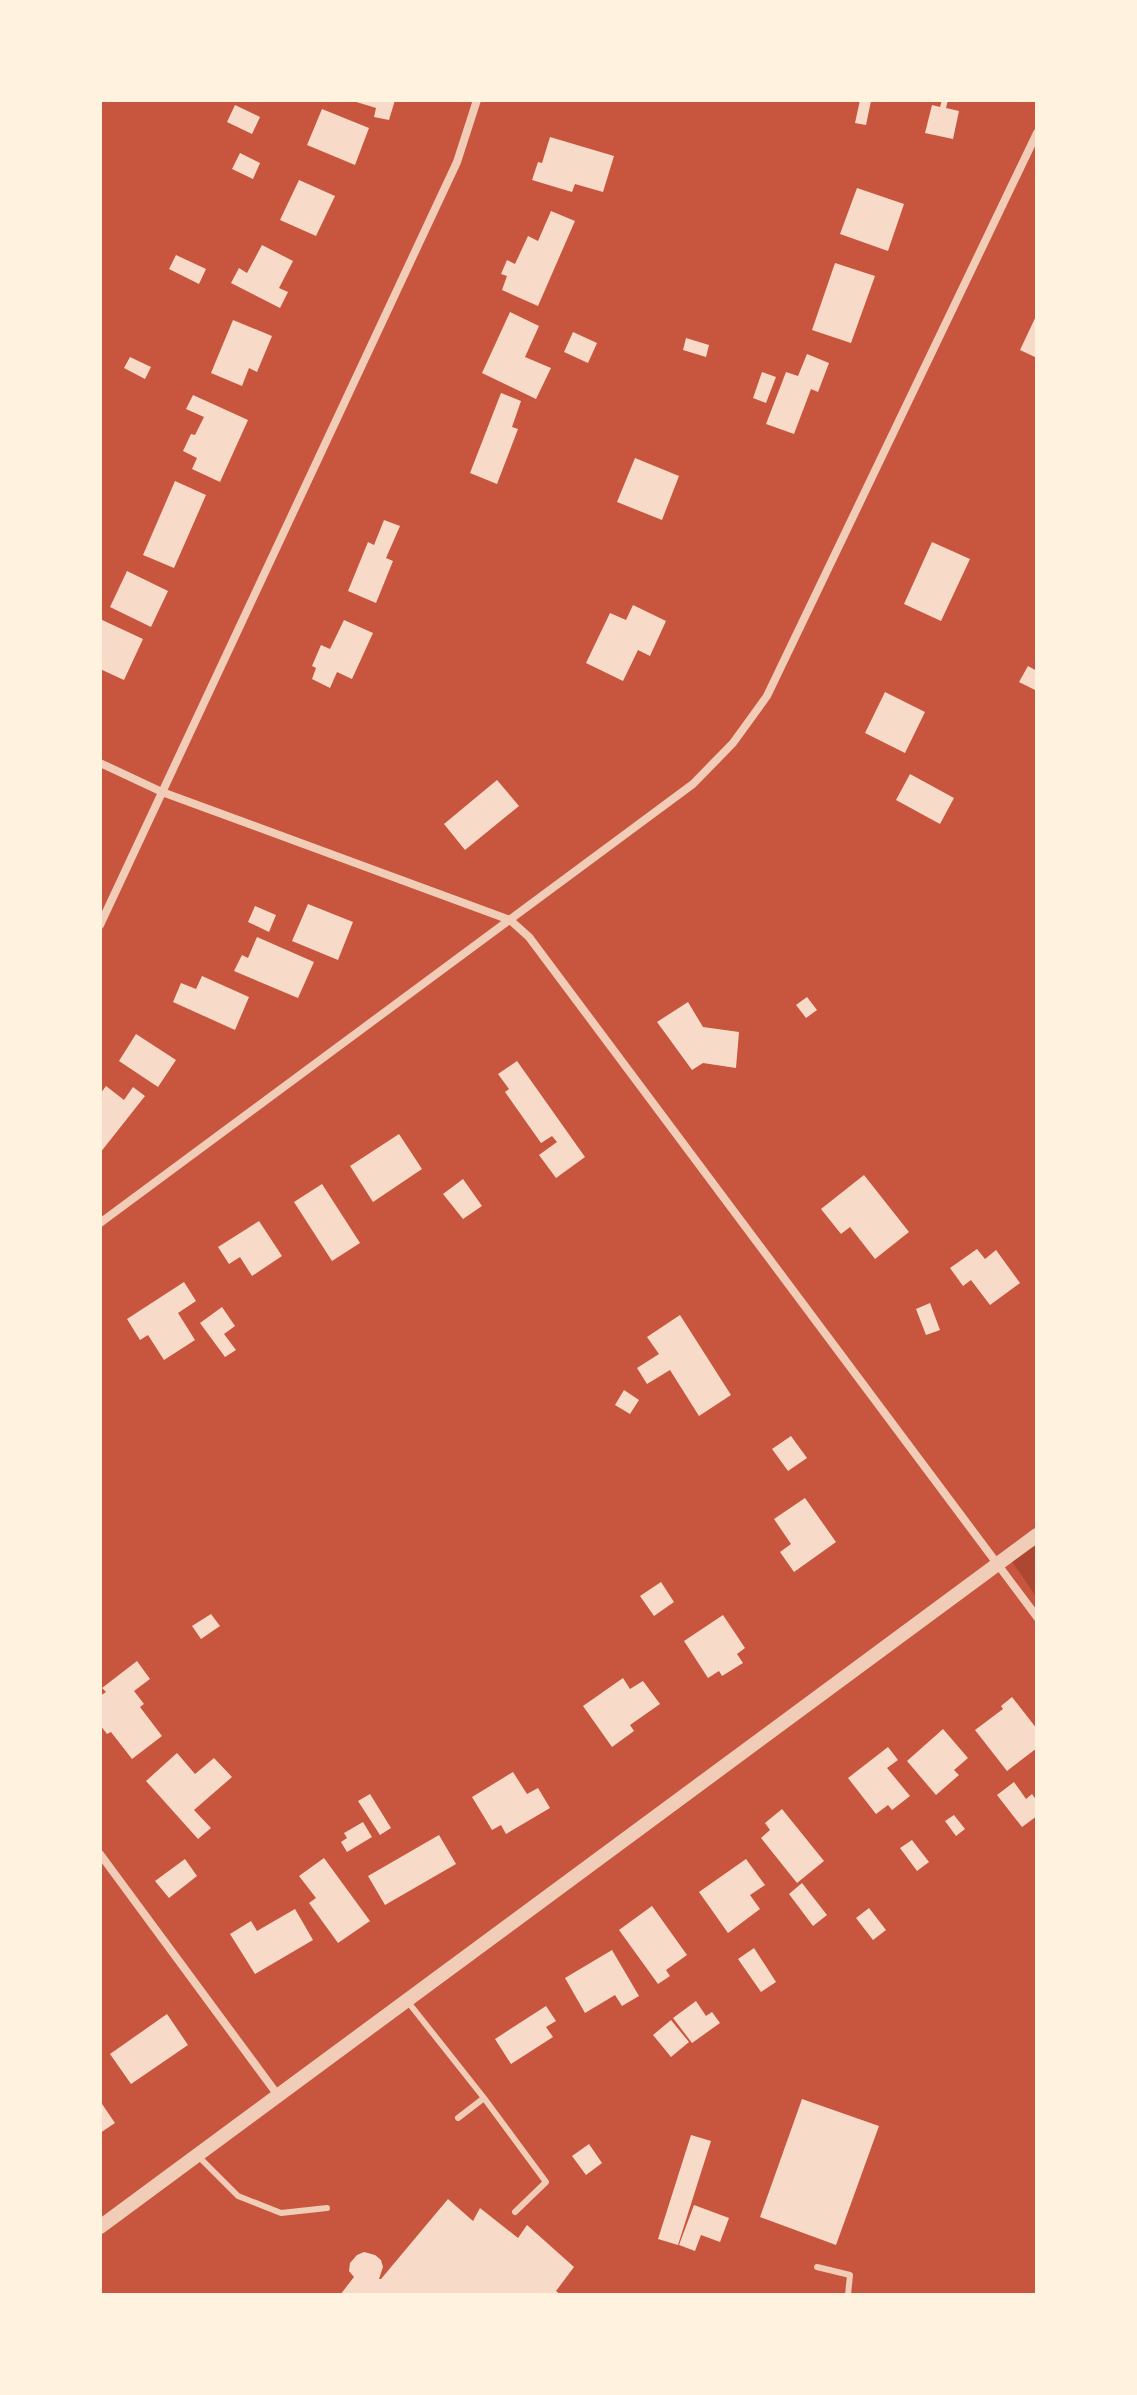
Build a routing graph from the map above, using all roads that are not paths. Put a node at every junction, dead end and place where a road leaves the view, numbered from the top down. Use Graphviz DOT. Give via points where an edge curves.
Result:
graph roads {
  1 [pos="477,100"];
  2 [pos="1037,133"];
  3 [pos="100,763"];
  4 [pos="162,792"];
  5 [pos="510,920"];
  6 [pos="100,925"];
  7 [pos="100,1223"];
  8 [pos="1037,1535"];
  9 [pos="998,1563"];
  10 [pos="1037,1617"];
  11 [pos="100,1854"];
  12 [pos="406,1999"];
  13 [pos="277,2094"];
  14 [pos="484,2098"];
  15 [pos="458,2118"];
  16 [pos="198,2156"];
  17 [pos="327,2208"];
  18 [pos="515,2212"];
  19 [pos="100,2227"];
  20 [pos="817,2267"];
  21 [pos="848,2295"];
  1 -- 4 [label="street" via="457,162"];
  2 -- 5 [label="street" via="767,696 733,743 693,784"];
  3 -- 4 [label="street"];
  4 -- 5 [label="street"];
  4 -- 6 [label="street"];
  5 -- 7 [label="street"];
  5 -- 9 [label="street" via="529,937"];
  8 -- 9 [label="street"];
  9 -- 10 [label="street"];
  9 -- 12 [label="street"];
  11 -- 13 [label="street"];
  12 -- 13 [label="street"];
  12 -- 14 [label="lane"];
  13 -- 16 [label="street"];
  14 -- 15 [label="lane"];
  14 -- 18 [label="lane" via="546,2182"];
  16 -- 17 [label="lane" via="238,2196 281,2213"];
  16 -- 19 [label="street"];
  20 -- 21 [label="lane" via="850,2275"];
}
